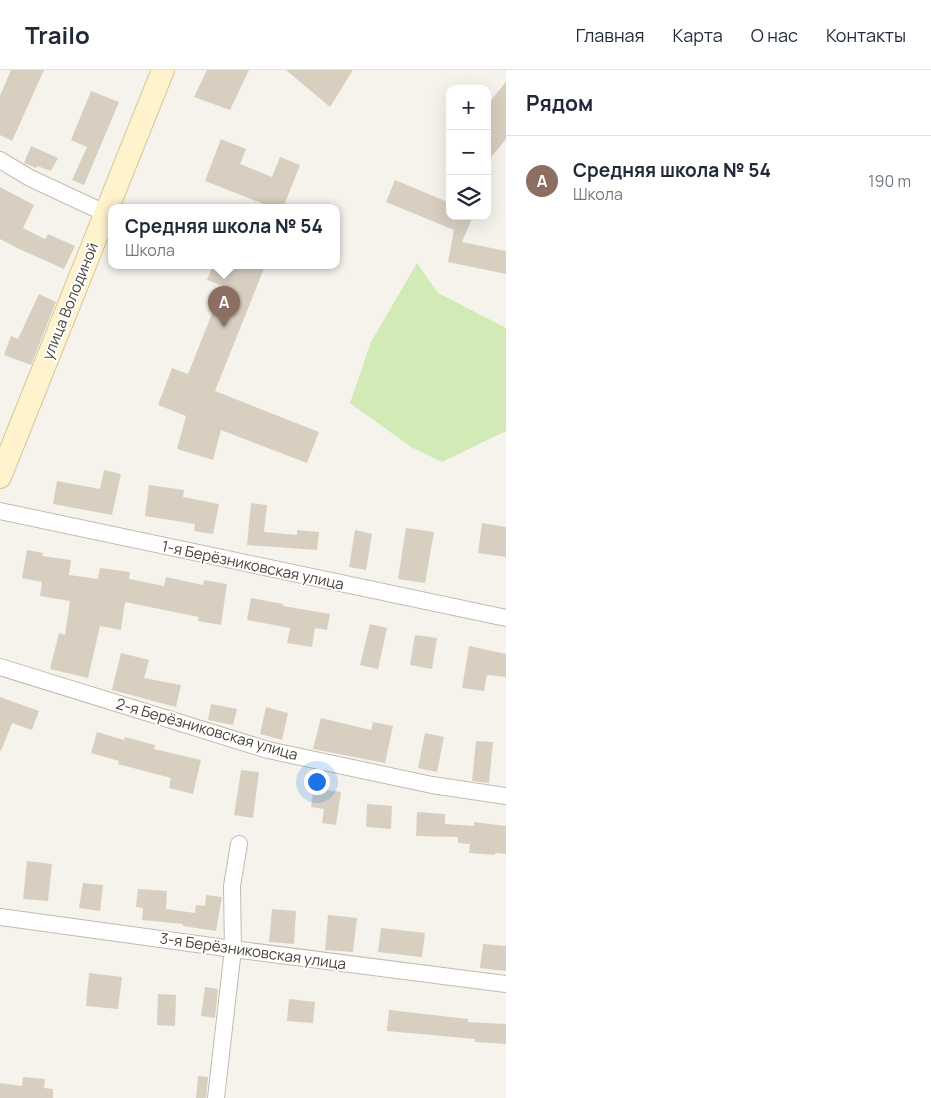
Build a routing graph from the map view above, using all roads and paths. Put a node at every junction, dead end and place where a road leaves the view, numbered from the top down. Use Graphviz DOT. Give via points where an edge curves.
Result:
graph roads {
  1 [pos="163,70"];
  2 [pos="0,160"];
  3 [pos="109,204"];
  4 [pos="108,207"];
  5 [pos="105,214"];
  6 [pos="0,476"];
  7 [pos="0,511"];
  8 [pos="506,618"];
  9 [pos="0,667"];
  10 [pos="506,796"];
  11 [pos="239,844"];
  12 [pos="0,917"];
  13 [pos="233,949"];
  14 [pos="506,984"];
  15 [pos="216,1098"];
  1 -- 3 [label="street, улица Володиной"];
  2 -- 5 [label="street"];
  4 -- 5 [label="street, улица Володиной"];
  5 -- 6 [label="street, улица Володиной"];
  7 -- 8 [label="street, 1-я Берёзниковская улица"];
  9 -- 10 [label="street, 2-я Берёзниковская улица" via="268,750 432,785"];
  11 -- 13 [label="street" via="232,886"];
  12 -- 13 [label="street, 3-я Берёзниковская улица"];
  13 -- 14 [label="street, 3-я Берёзниковская улица"];
  13 -- 15 [label="street"];
}
